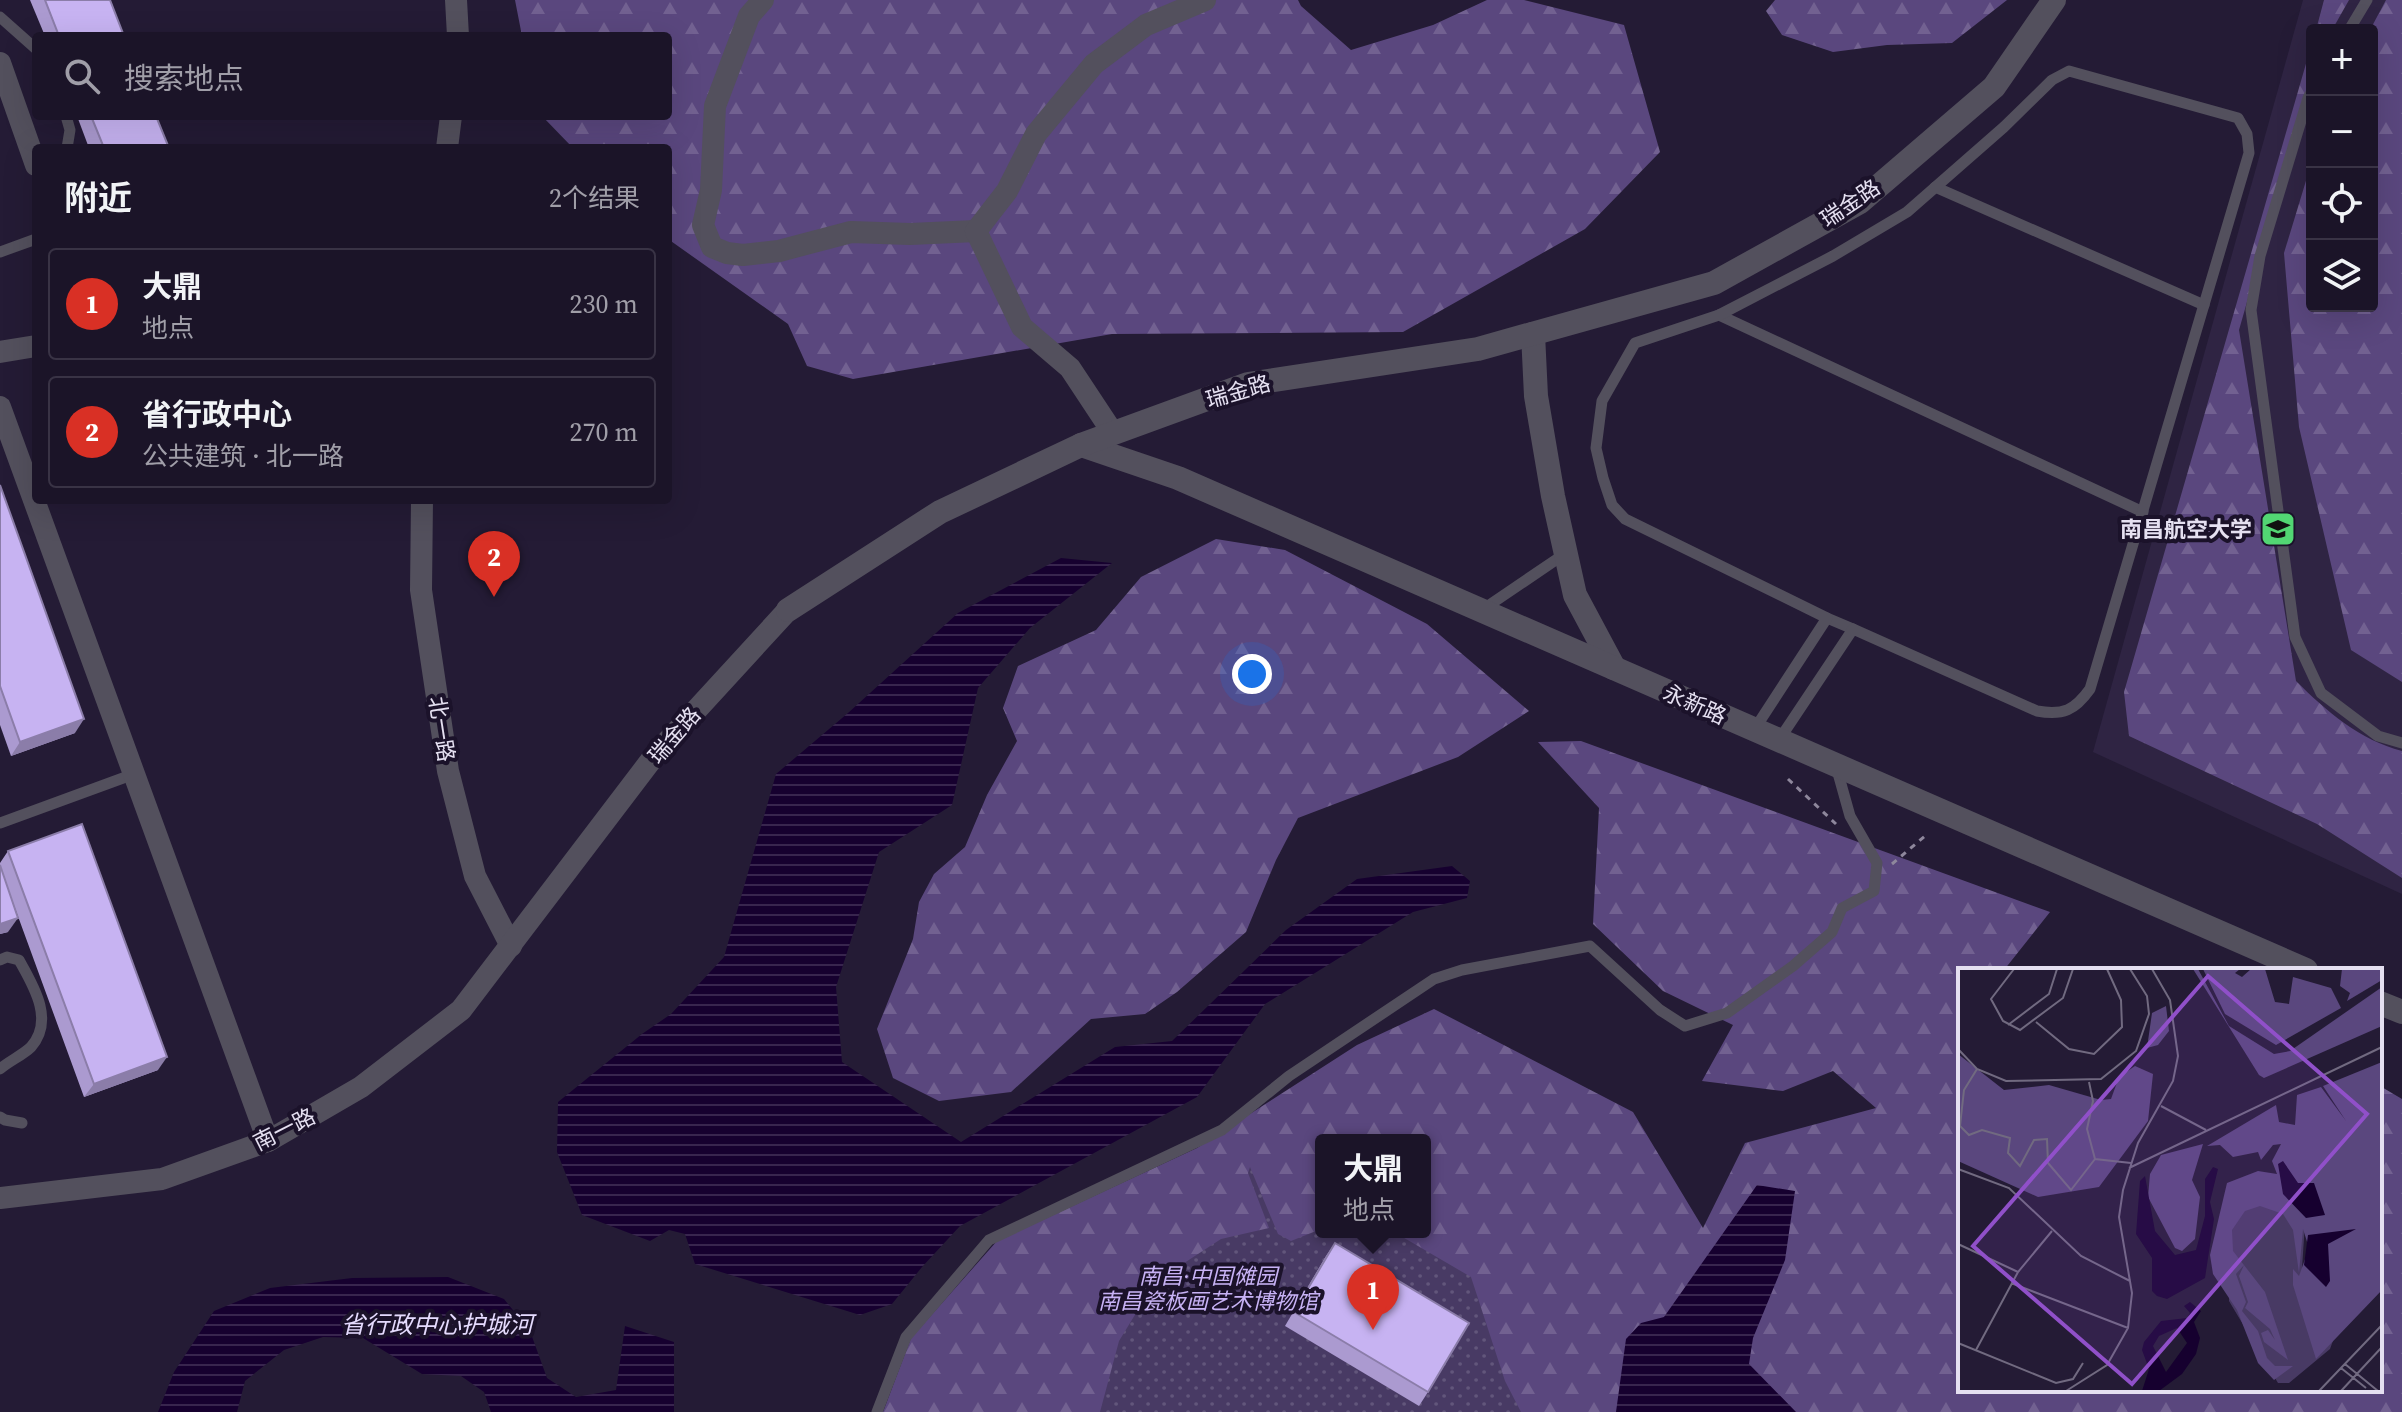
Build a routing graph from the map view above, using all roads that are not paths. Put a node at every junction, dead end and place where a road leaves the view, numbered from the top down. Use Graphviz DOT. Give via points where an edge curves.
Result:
graph roads {
  1 [pos="456,0"];
  2 [pos="763,0"];
  3 [pos="1205,0"];
  4 [pos="2054,0"];
  5 [pos="2367,0"];
  6 [pos="0,17"];
  7 [pos="2353,24"];
  8 [pos="458,32"];
  9 [pos="32,45"];
  10 [pos="0,63"];
  11 [pos="2309,96"];
  12 [pos="67,120"];
  13 [pos="450,120"];
  14 [pos="68,144"];
  15 [pos="448,144"];
  16 [pos="32,154"];
  17 [pos="1935,187"];
  18 [pos="976,231"];
  19 [pos="32,240"];
  20 [pos="0,252"];
  21 [pos="2204,305"];
  22 [pos="1719,315"];
  23 [pos="1533,334"];
  24 [pos="32,347"];
  25 [pos="0,352"];
  26 [pos="0,407"];
  27 [pos="1113,433"];
  28 [pos="1081,445"];
  29 [pos="32,495"];
  30 [pos="35,504"];
  31 [pos="422,504"];
  32 [pos="2143,512"];
  33 [pos="1566,553"];
  34 [pos="788,610"];
  35 [pos="1482,611"];
  36 [pos="1827,618"];
  37 [pos="1853,629"];
  38 [pos="1614,668"];
  39 [pos="1754,730"];
  40 [pos="1779,740"];
  41 [pos="2402,743"];
  42 [pos="1836,765"];
  43 [pos="134,774"];
  44 [pos="0,823"];
  45 [pos="511,946"];
  46 [pos="0,960"];
  47 [pos="2301,968"];
  48 [pos="2382,1004"];
  49 [pos="2402,1012"];
  50 [pos="0,1069"];
  51 [pos="0,1117"];
  52 [pos="22,1123"];
  53 [pos="268,1141"];
  54 [pos="0,1198"];
  55 [pos="877,1412"];
  1 -- 8 [label="street"];
  2 -- 18 [label="street" via="749,16 715,106 711,190 703,225 712,247 743,255 851,232"];
  3 -- 18 [label="street" via="1146,25 1094,64 1036,134 1007,191"];
  4 -- 23 [label="street, 瑞金路" via="1994,87 1860,202 1714,283"];
  5 -- 7 [label="lane"];
  6 -- 9 [label="lane"];
  10 -- 16 [label="street"];
  11 -- 41 [label="lane" via="2260,256 2251,310 2295,637 2321,693 2378,736"];
  12 -- 14 [label="lane"];
  13 -- 15 [label="street"];
  17 -- 21 [label="lane"];
  17 -- 21 [label="lane" via="2052,80 2069,71 2238,118 2249,153"];
  17 -- 22 [label="lane" via="1882,227"];
  18 -- 27 [label="street" via="1022,327 1070,368"];
  19 -- 20 [label="lane"];
  21 -- 32 [label="lane"];
  22 -- 32 [label="lane"];
  22 -- 36 [label="lane" via="1635,343 1602,401 1596,448 1612,505 1625,519"];
  23 -- 27 [label="street, 瑞金路" via="1478,349 1248,384"];
  23 -- 33 [label="street" via="1536,396"];
  24 -- 25 [label="street"];
  26 -- 29 [label="street"];
  27 -- 28 [label="street, 瑞金路"];
  28 -- 34 [label="street, 瑞金路" via="940,512"];
  28 -- 35 [label="street, 永新路" via="1158,470"];
  30 -- 43 [label="street"];
  31 -- 45 [label="street, 北一路" via="421,590 448,771 475,876"];
  32 -- 37 [label="lane" via="2090,689 2078,705 2055,714 2037,711"];
  33 -- 35 [label="lane"];
  33 -- 38 [label="street" via="1575,595"];
  34 -- 45 [label="street, 瑞金路" via="655,755"];
  35 -- 38 [label="street, 永新路"];
  36 -- 37 [label="lane"];
  36 -- 39 [label="lane"];
  37 -- 40 [label="lane"];
  38 -- 39 [label="street, 永新路"];
  39 -- 40 [label="street, 永新路"];
  40 -- 42 [label="street, 永新路"];
  42 -- 47 [label="street, 永新路"];
  42 -- 55 [label="lane" via="1850,816 1877,863 1874,891 1842,908 1832,932 1727,1013 1685,1026 1590,946 1434,979 1289,1076 1222,1130 989,1240 906,1337"];
  43 -- 44 [label="lane"];
  43 -- 53 [label="street"];
  45 -- 53 [label="street, 南一路" via="461,1010 361,1087"];
  46 -- 50 [label="lane" via="19,960 42,1008 42,1027 31,1047"];
  48 -- 49 [label="street"];
  51 -- 52 [label="lane"];
  53 -- 54 [label="street, 南一路" via="162,1179"];
}
